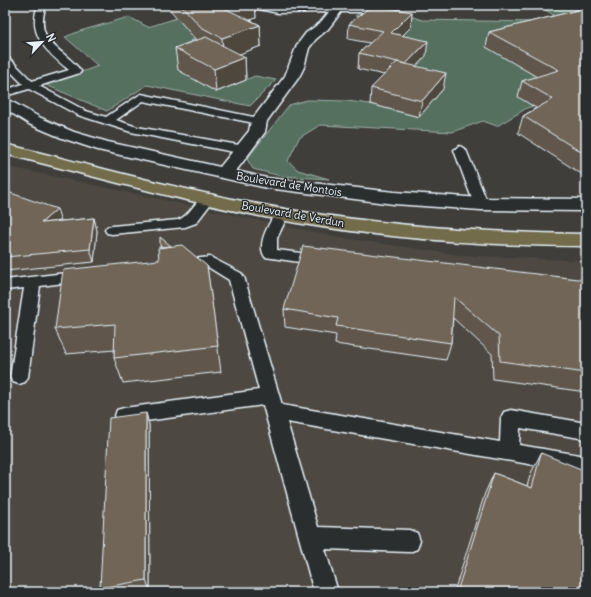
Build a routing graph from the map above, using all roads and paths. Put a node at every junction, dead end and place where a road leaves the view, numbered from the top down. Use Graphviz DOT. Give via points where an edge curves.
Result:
graph roads {
  1 [pos="42,5"];
  2 [pos="254,5"];
  3 [pos="337,7"];
  4 [pos="364,8"];
  5 [pos="5,60"];
  6 [pos="31,86"];
  7 [pos="5,93"];
  8 [pos="5,103"];
  9 [pos="108,121"];
  10 [pos="259,121"];
  11 [pos="5,149"];
  12 [pos="244,150"];
  13 [pos="460,150"];
  14 [pos="224,174"];
  15 [pos="208,198"];
  16 [pos="481,204"];
  17 [pos="586,206"];
  18 [pos="282,213"];
  19 [pos="112,230"];
  20 [pos="586,240"];
  21 [pos="333,261"];
  22 [pos="166,267"];
  23 [pos="97,275"];
  24 [pos="33,282"];
  25 [pos="5,285"];
  26 [pos="19,377"];
  27 [pos="273,404"];
  28 [pos="112,418"];
  29 [pos="586,431"];
  30 [pos="509,452"];
  31 [pos="586,465"];
  32 [pos="310,538"];
  33 [pos="409,541"];
  34 [pos="326,592"];
  1 -- 6 [label="lane" via="37,19 43,39 76,71"];
  2 -- 3 [label="street" via="275,9"];
  3 -- 4 [label="street"];
  3 -- 10 [label="street" via="324,26 311,36 302,48 298,67"];
  5 -- 6 [label="lane"];
  6 -- 7 [label="lane"];
  6 -- 9 [label="lane" via="82,113"];
  8 -- 14 [label="street, Boulevard de Montois" via="35,121 68,135"];
  9 -- 10 [label="lane" via="141,97"];
  9 -- 12 [label="lane" via="135,130"];
  10 -- 12 [label="street" via="257,132"];
  11 -- 15 [label="main road, Boulevard de Verdun"];
  12 -- 14 [label="street"];
  13 -- 16 [label="lane"];
  14 -- 16 [label="street, Boulevard de Montois" via="325,191"];
  15 -- 18 [label="main road, Boulevard de Verdun"];
  15 -- 19 [label="lane" via="191,220 180,224"];
  16 -- 17 [label="street, Boulevard de Montois"];
  18 -- 20 [label="main road, Boulevard de Verdun" via="338,223 437,234"];
  18 -- 21 [label="lane" via="270,238 270,254"];
  22 -- 27 [label="lane" via="210,262 236,277"];
  23 -- 24 [label="lane"];
  24 -- 25 [label="lane"];
  24 -- 26 [label="lane"];
  27 -- 28 [label="lane"];
  27 -- 30 [label="lane"];
  27 -- 32 [label="lane"];
  29 -- 30 [label="lane" via="511,418"];
  30 -- 31 [label="lane"];
  32 -- 33 [label="lane"];
  32 -- 34 [label="lane"];
}
